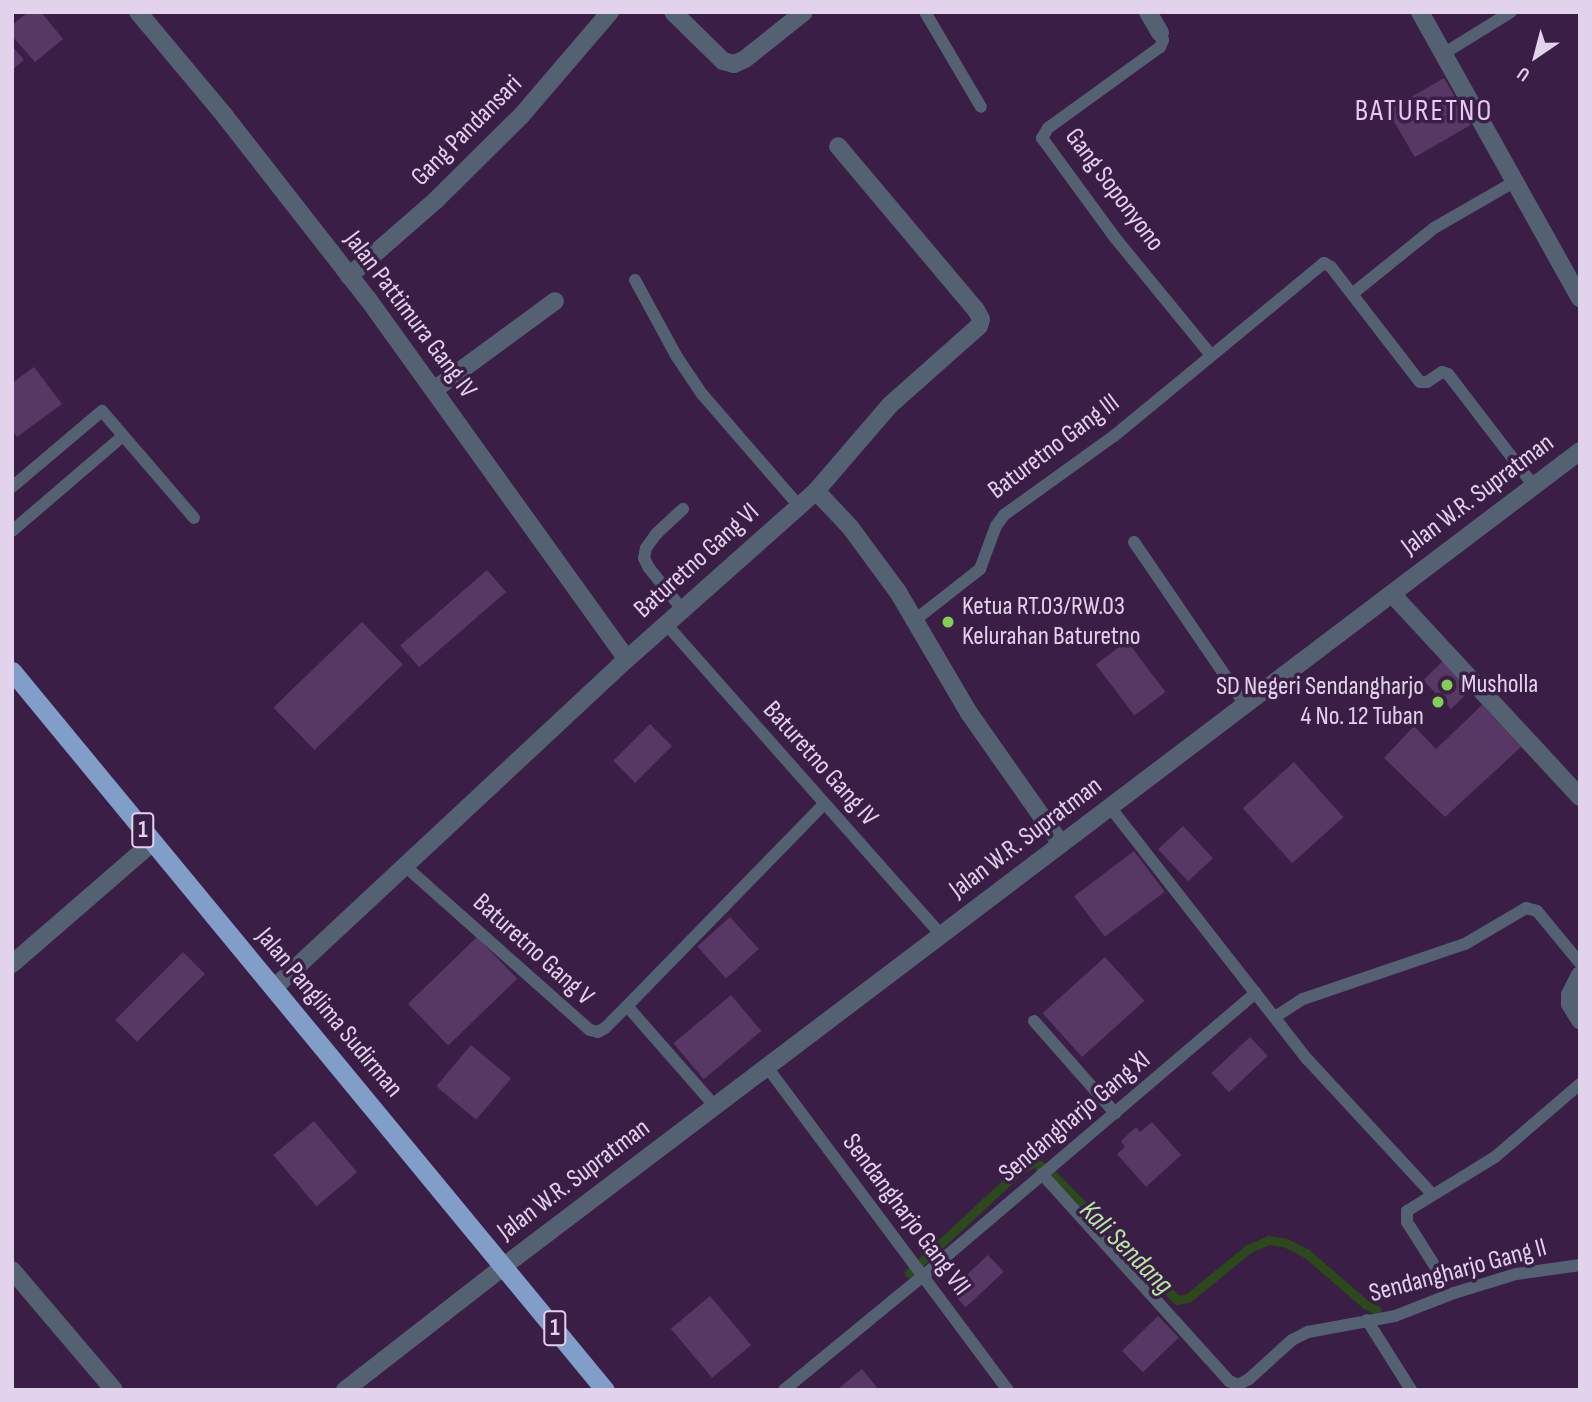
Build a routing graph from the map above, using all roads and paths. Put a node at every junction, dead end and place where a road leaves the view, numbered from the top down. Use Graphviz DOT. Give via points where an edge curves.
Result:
graph roads {
  1 [pos="138,12"];
  2 [pos="610,12"];
  3 [pos="673,12"];
  4 [pos="804,12"];
  5 [pos="925,12"];
  6 [pos="1148,12"];
  7 [pos="1420,12"];
  8 [pos="1511,12"];
  9 [pos="1160,33"];
  10 [pos="1443,54"];
  11 [pos="981,107"];
  12 [pos="838,146"];
  13 [pos="1514,182"];
  14 [pos="349,275"];
  15 [pos="635,280"];
  16 [pos="1352,294"];
  17 [pos="1580,298"];
  18 [pos="555,301"];
  19 [pos="1211,355"];
  20 [pos="434,390"];
  21 [pos="123,436"];
  22 [pos="1580,451"];
  23 [pos="1534,486"];
  24 [pos="12,487"];
  25 [pos="816,491"];
  26 [pos="799,506"];
  27 [pos="683,509"];
  28 [pos="194,518"];
  29 [pos="12,531"];
  30 [pos="1134,542"];
  31 [pos="1392,594"];
  32 [pos="682,609"];
  33 [pos="915,620"];
  34 [pos="666,624"];
  35 [pos="628,659"];
  36 [pos="12,671"];
  37 [pos="1245,705"];
  38 [pos="1580,797"];
  39 [pos="824,803"];
  40 [pos="1110,807"];
  41 [pos="153,842"];
  42 [pos="1060,844"];
  43 [pos="405,866"];
  44 [pos="941,935"];
  45 [pos="1580,963"];
  46 [pos="12,964"];
  47 [pos="1580,975"];
  48 [pos="274,988"];
  49 [pos="1256,993"];
  50 [pos="627,1006"];
  51 [pos="1275,1017"];
  52 [pos="1580,1020"];
  53 [pos="1034,1021"];
  54 [pos="767,1067"];
  55 [pos="1580,1084"];
  56 [pos="715,1106"];
  57 [pos="1115,1113"];
  58 [pos="1042,1174"];
  59 [pos="1432,1195"];
  60 [pos="1580,1265"];
  61 [pos="504,1266"];
  62 [pos="12,1270"];
  63 [pos="1438,1271"];
  64 [pos="921,1273"];
  65 [pos="1367,1320"];
  66 [pos="1408,1389"];
  67 [pos="114,1390"];
  68 [pos="345,1390"];
  69 [pos="605,1390"];
  70 [pos="784,1390"];
  71 [pos="1008,1390"];
  1 -- 14 [label="street, Jalan Pattimura Gang IV"];
  2 -- 14 [label="street, Gang Pandansari" via="503,133 436,200"];
  3 -- 4 [label="street" via="723,61 733,64"];
  5 -- 11 [label="lane"];
  6 -- 9 [label="street, Gang Soponyono"];
  7 -- 10 [label="street"];
  8 -- 10 [label="lane"];
  9 -- 19 [label="lane, Gang Soponyono" via="1160,47 1048,128 1042,140"];
  10 -- 13 [label="street"];
  12 -- 25 [label="street, Baturetno Gang VI" via="981,319 975,330 890,405"];
  13 -- 16 [label="lane" via="1426,233"];
  13 -- 17 [label="street"];
  14 -- 20 [label="street, Jalan Pattimura Gang IV"];
  15 -- 26 [label="lane" via="695,385"];
  16 -- 19 [label="lane, Baturetno Gang III" via="1328,264 1321,264"];
  16 -- 23 [label="lane" via="1420,382 1442,372 1448,374"];
  18 -- 20 [label="street"];
  19 -- 33 [label="lane, Baturetno Gang III" via="1073,468 1004,515 981,569"];
  20 -- 35 [label="street, Jalan Pattimura Gang IV"];
  21 -- 24 [label="lane" via="102,411"];
  21 -- 28 [label="lane"];
  21 -- 29 [label="lane"];
  22 -- 23 [label="street, Jalan W.R. Supratman"];
  23 -- 31 [label="street, Jalan W.R. Supratman"];
  25 -- 26 [label="street, Baturetno Gang VI"];
  25 -- 33 [label="street" via="865,546"];
  26 -- 32 [label="street, Baturetno Gang VI"];
  27 -- 32 [label="lane" via="652,539 644,558"];
  30 -- 37 [label="lane"];
  31 -- 37 [label="street, Jalan W.R. Supratman"];
  31 -- 38 [label="street"];
  32 -- 34 [label="street, Baturetno Gang VI"];
  33 -- 42 [label="street" via="970,713"];
  34 -- 35 [label="street, Baturetno Gang VI"];
  34 -- 39 [label="lane, Baturetno Gang IV"];
  35 -- 43 [label="street, Baturetno Gang VI"];
  36 -- 41 [label="highway, Jalan Panglima Sudirman / 1"];
  37 -- 40 [label="street, Jalan W.R. Supratman"];
  39 -- 44 [label="lane, Baturetno Gang IV"];
  39 -- 50 [label="lane"];
  40 -- 42 [label="street, Jalan W.R. Supratman"];
  40 -- 49 [label="lane"];
  41 -- 46 [label="street"];
  41 -- 48 [label="highway, Jalan Panglima Sudirman / 1"];
  42 -- 44 [label="street, Jalan W.R. Supratman"];
  43 -- 48 [label="street, Baturetno Gang VI"];
  43 -- 50 [label="lane, Baturetno Gang V" via="590,1030 602,1030"];
  44 -- 54 [label="street, Jalan W.R. Supratman"];
  45 -- 51 [label="lane" via="1530,908 1465,944 1303,999"];
  47 -- 52 [label="street" via="1571,988 1570,1003"];
  48 -- 61 [label="highway, Jalan Panglima Sudirman / 1"];
  49 -- 51 [label="lane"];
  49 -- 57 [label="lane, Sendangharjo Gang XI"];
  50 -- 56 [label="lane, Baturetno Gang V"];
  51 -- 59 [label="lane"];
  53 -- 57 [label="lane"];
  54 -- 56 [label="street, Jalan W.R. Supratman"];
  54 -- 64 [label="lane, Sendangharjo Gang VII"];
  55 -- 59 [label="lane" via="1495,1157"];
  56 -- 61 [label="street, Jalan W.R. Supratman"];
  57 -- 58 [label="lane, Sendangharjo Gang XI"];
  58 -- 64 [label="lane, Sendangharjo Gang XI"];
  58 -- 65 [label="lane, Sendangharjo Gang II" via="1235,1384 1245,1383 1299,1335"];
  59 -- 63 [label="lane" via="1405,1215"];
  60 -- 65 [label="lane, Sendangharjo Gang II" via="1516,1273 1410,1311"];
  61 -- 68 [label="street, Jalan W.R. Supratman"];
  61 -- 69 [label="highway, Jalan Panglima Sudirman / 1"];
  62 -- 67 [label="street"];
  64 -- 70 [label="lane, Sendangharjo Gang XI"];
  64 -- 71 [label="lane, Sendangharjo Gang VII"];
  65 -- 66 [label="lane"];
}
